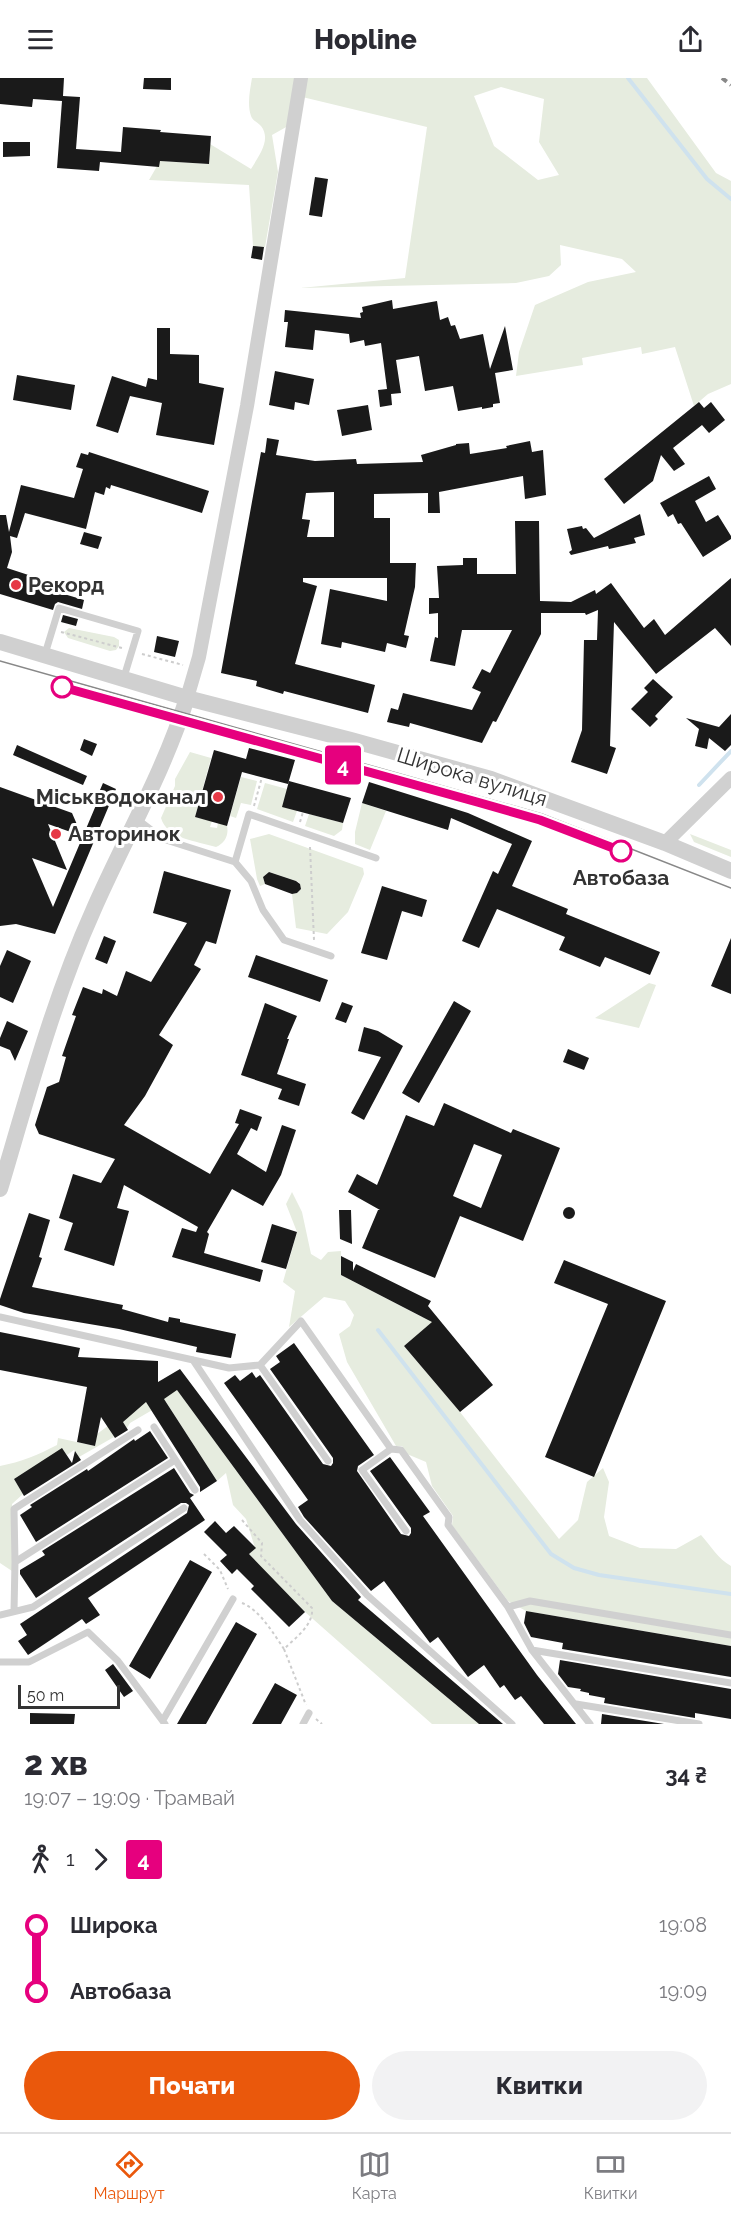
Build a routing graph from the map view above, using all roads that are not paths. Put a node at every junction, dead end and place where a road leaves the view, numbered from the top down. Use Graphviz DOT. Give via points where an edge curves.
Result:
graph roads {
  1 [pos="301,78"];
  2 [pos="0,642"];
  3 [pos="45,654"];
  4 [pos="124,678"];
  5 [pos="187,698"];
  6 [pos="731,778"];
  7 [pos="137,819"];
  8 [pos="665,843"];
  9 [pos="376,858"];
  10 [pos="235,862"];
  11 [pos="731,871"];
  12 [pos="331,956"];
  13 [pos="0,1189"];
  14 [pos="0,1317"];
  15 [pos="193,1360"];
  16 [pos="260,1365"];
  17 [pos="154,1427"];
  18 [pos="138,1430"];
  19 [pos="392,1449"];
  20 [pos="175,1460"];
  21 [pos="328,1461"];
  22 [pos="195,1490"];
  23 [pos="184,1508"];
  24 [pos="406,1531"];
  25 [pos="15,1562"];
  26 [pos="233,1599"];
  27 [pos="508,1607"];
  28 [pos="14,1611"];
  29 [pos="0,1615"];
  30 [pos="731,1635"];
  31 [pos="532,1650"];
  32 [pos="0,1662"];
  33 [pos="731,1683"];
  34 [pos="576,1704"];
  35 [pos="309,1713"];
  36 [pos="164,1722"];
  37 [pos="303,1724"];
  38 [pos="512,1724"];
  39 [pos="590,1724"];
  40 [pos="699,1724"];
  1 -- 5 [label="street" via="247,406 199,657"];
  2 -- 3 [label="street, Широка вулиця"];
  3 -- 4 [label="street, Широка вулиця"];
  3 -- 4 [label="lane" via="59,609 138,631"];
  4 -- 5 [label="street, Широка вулиця"];
  5 -- 7 [label="street"];
  5 -- 8 [label="street, Широка вулиця" via="491,779"];
  6 -- 8 [label="street"];
  7 -- 10 [label="lane" via="163,839"];
  7 -- 13 [label="street" via="73,958"];
  8 -- 11 [label="street, Широка вулиця"];
  9 -- 10 [label="lane" via="249,814"];
  10 -- 12 [label="lane" via="251,881 263,910 284,940"];
  14 -- 15 [label="lane"];
  15 -- 16 [label="lane" via="229,1368"];
  15 -- 38 [label="lane" via="300,1520 367,1595"];
  16 -- 19 [label="lane" via="301,1321"];
  16 -- 21 [label="lane"];
  17 -- 20 [label="lane"];
  18 -- 25 [label="lane" via="14,1509"];
  19 -- 24 [label="lane" via="362,1470"];
  19 -- 27 [label="lane" via="401,1450 449,1517 448,1525"];
  20 -- 22 [label="lane"];
  20 -- 25 [label="lane"];
  23 -- 28 [label="lane" via="33,1607"];
  25 -- 28 [label="lane"];
  26 -- 36 [label="lane"];
  27 -- 30 [label="lane" via="530,1601"];
  27 -- 31 [label="lane"];
  28 -- 29 [label="lane"];
  31 -- 33 [label="lane"];
  31 -- 34 [label="lane"];
  32 -- 36 [label="lane" via="29,1662 88,1632 118,1661"];
  34 -- 39 [label="lane"];
  34 -- 40 [label="lane"];
  35 -- 37 [label="lane"];
}
